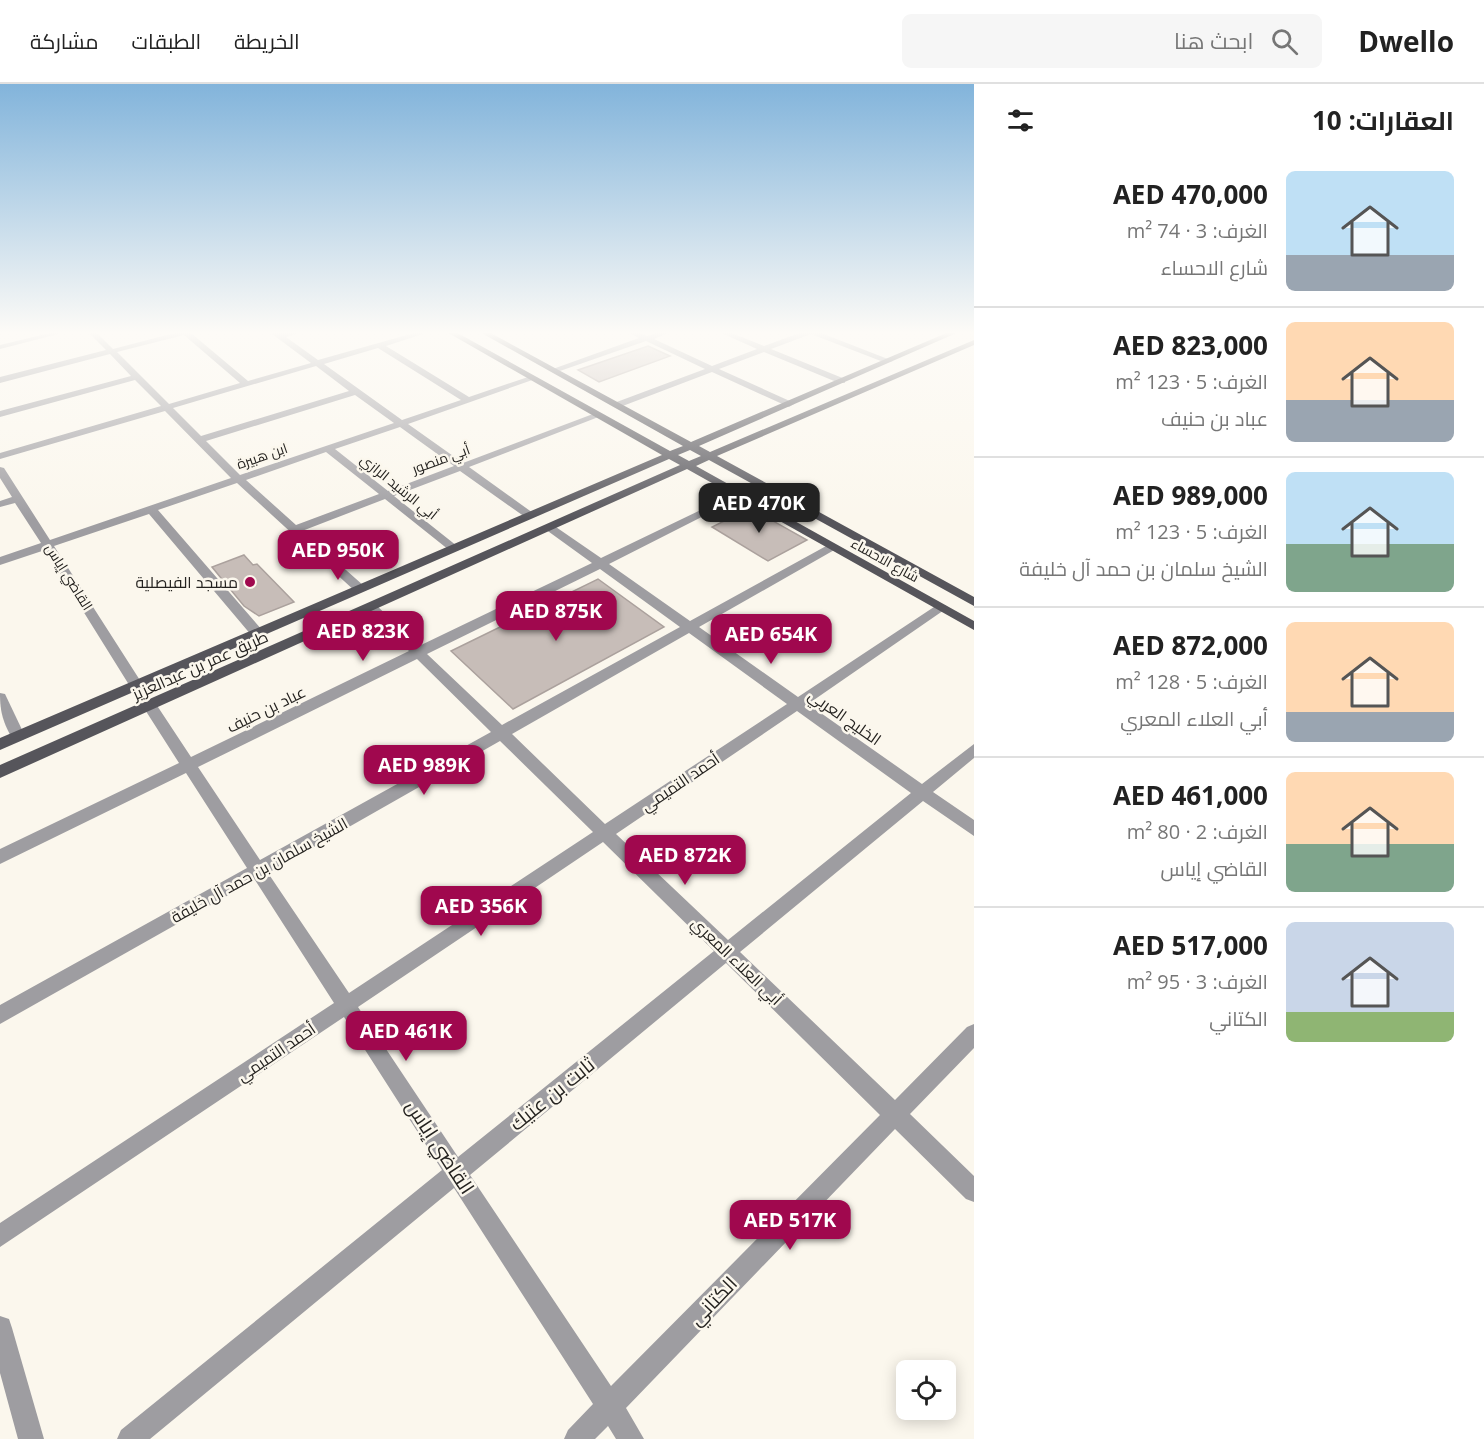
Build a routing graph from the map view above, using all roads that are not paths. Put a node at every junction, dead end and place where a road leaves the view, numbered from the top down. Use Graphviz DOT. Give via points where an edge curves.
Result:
graph roads {
  1 [pos="74,394"];
  2 [pos="156,394"];
  3 [pos="210,394"];
  4 [pos="347,394"];
  5 [pos="361,394"];
  6 [pos="458,394"];
  7 [pos="485,394"];
  8 [pos="560,394"];
  9 [pos="598,394"];
  10 [pos="645,394"];
  11 [pos="768,394"];
  12 [pos="812,394"];
  13 [pos="854,394"];
  14 [pos="467,400"];
  15 [pos="789,404"];
  16 [pos="617,405"];
  17 [pos="168,406"];
  18 [pos="0,414"];
  19 [pos="596,416"];
  20 [pos="400,423"];
  21 [pos="674,438"];
  22 [pos="709,438"];
  23 [pos="200,440"];
  24 [pos="651,446"];
  25 [pos="688,446"];
  26 [pos="327,448"];
  27 [pos="724,451"];
  28 [pos="669,454"];
  29 [pos="0,456"];
  30 [pos="709,458"];
  31 [pos="648,464"];
  32 [pos="688,466"];
  33 [pos="460,467"];
  34 [pos="0,470"];
  35 [pos="730,470"];
  36 [pos="661,477"];
  37 [pos="707,477"];
  38 [pos="238,479"];
  39 [pos="383,495"];
  40 [pos="740,495"];
  41 [pos="19,498"];
  42 [pos="0,504"];
  43 [pos="152,510"];
  44 [pos="529,515"];
  45 [pos="549,527"];
  46 [pos="296,529"];
  47 [pos="49,545"];
  48 [pos="832,547"];
  49 [pos="453,548"];
  50 [pos="0,561"];
  51 [pos="600,563"];
  52 [pos="360,588"];
  53 [pos="974,602"];
  54 [pos="371,607"];
  55 [pos="941,608"];
  56 [pos="974,626"];
  57 [pos="690,627"];
  58 [pos="257,633"];
  59 [pos="418,652"];
  60 [pos="136,685"];
  61 [pos="0,698"];
  62 [pos="798,704"];
  63 [pos="149,705"];
  64 [pos="502,733"];
  65 [pos="18,736"];
  66 [pos="0,744"];
  67 [pos="974,750"];
  68 [pos="188,765"];
  69 [pos="0,772"];
  70 [pos="922,792"];
  71 [pos="974,829"];
  72 [pos="604,833"];
  73 [pos="0,857"];
  74 [pos="258,870"];
  75 [pos="727,951"];
  76 [pos="346,1005"];
  77 [pos="0,1015"];
  78 [pos="974,1034"];
  79 [pos="895,1114"];
  80 [pos="456,1172"];
  81 [pos="974,1191"];
  82 [pos="0,1236"];
  83 [pos="0,1328"];
  84 [pos="610,1406"];
  85 [pos="31,1439"];
  86 [pos="130,1439"];
  87 [pos="577,1439"];
  88 [pos="631,1439"];
  1 -- 18 [label="street"];
  2 -- 17 [label="street"];
  3 -- 17 [label="street"];
  4 -- 23 [label="street"];
  5 -- 20 [label="street"];
  6 -- 14 [label="street"];
  7 -- 14 [label="street, ابن هبيرة"];
  8 -- 19 [label="main road, شارع الاحساء"];
  9 -- 16 [label="main road, شارع الاحساء"];
  10 -- 16 [label="street"];
  11 -- 15 [label="street"];
  12 -- 15 [label="main road, طريق عمر بن عبدالعزيز"];
  13 -- 27 [label="main road, طريق عمر بن عبدالعزيز"];
  14 -- 20 [label="street, ابن هبيرة"];
  15 -- 22 [label="main road, طريق عمر بن عبدالعزيز"];
  16 -- 21 [label="main road, شارع الاحساء"];
  17 -- 23 [label="street"];
  17 -- 29 [label="street"];
  19 -- 24 [label="main road, شارع الاحساء"];
  19 -- 33 [label="street, أبي منصور"];
  20 -- 26 [label="street, ابن هبيرة"];
  20 -- 33 [label="street"];
  21 -- 24 [label="main road" via="678,443 671,449"];
  21 -- 25 [label="main road, شارع الاحساء"];
  22 -- 25 [label="main road, طريق عمر بن عبدالعزيز"];
  22 -- 27 [label="main road" via="702,448"];
  23 -- 38 [label="street"];
  24 -- 28 [label="main road, شارع الاحساء"];
  25 -- 28 [label="main road, طريق عمر بن عبدالعزيز"];
  25 -- 30 [label="main road, شارع الاحساء"];
  26 -- 38 [label="street, ابن هبيرة"];
  26 -- 39 [label="street, أبي الرشيد الرازي"];
  27 -- 30 [label="main road, طريق عمر بن عبدالعزيز"];
  28 -- 31 [label="main road, طريق عمر بن عبدالعزيز"];
  28 -- 32 [label="main road, شارع الاحساء"];
  30 -- 32 [label="main road, طريق عمر بن عبدالعزيز"];
  30 -- 35 [label="main road, شارع الاحساء"];
  31 -- 36 [label="main road" via="670,465"];
  31 -- 44 [label="main road, طريق عمر بن عبدالعزيز"];
  32 -- 36 [label="main road, طريق عمر بن عبدالعزيز"];
  32 -- 37 [label="main road, شارع الاحساء"];
  33 -- 39 [label="street, أبي منصور"];
  33 -- 44 [label="street"];
  34 -- 41 [label="street, القاضي إياس"];
  35 -- 37 [label="main road" via="713,467 705,472"];
  35 -- 53 [label="main road, شارع الاحساء"];
  36 -- 45 [label="main road, طريق عمر بن عبدالعزيز"];
  37 -- 40 [label="main road, شارع الاحساء"];
  38 -- 43 [label="street, ابن هبيرة"];
  38 -- 46 [label="street"];
  39 -- 46 [label="street, أبي منصور"];
  39 -- 49 [label="street, أبي الرشيد الرازي"];
  40 -- 48 [label="main road, شارع الاحساء"];
  40 -- 51 [label="street, عباد بن حنيف"];
  41 -- 42 [label="street"];
  41 -- 47 [label="street, القاضي إياس"];
  43 -- 47 [label="street, ابن هبيرة"];
  43 -- 58 [label="street"];
  44 -- 49 [label="main road, طريق عمر بن عبدالعزيز"];
  45 -- 51 [label="street, الخليج العربي"];
  45 -- 54 [label="main road, طريق عمر بن عبدالعزيز"];
  46 -- 52 [label="street"];
  47 -- 50 [label="street, ابن هبيرة"];
  47 -- 60 [label="street, القاضي إياس"];
  48 -- 55 [label="main road, شارع الاحساء"];
  48 -- 57 [label="street, الشيخ سلمان بن حمد آل خليفة"];
  49 -- 52 [label="main road, طريق عمر بن عبدالعزيز"];
  51 -- 57 [label="street, الخليج العربي"];
  51 -- 59 [label="street, عباد بن حنيف"];
  52 -- 58 [label="main road, طريق عمر بن عبدالعزيز"];
  54 -- 59 [label="street, أبي العلاء المعري"];
  54 -- 63 [label="main road, طريق عمر بن عبدالعزيز"];
  55 -- 56 [label="main road, شارع الاحساء"];
  55 -- 62 [label="street, أحمد التميمي"];
  57 -- 62 [label="street, الخليج العربي"];
  57 -- 64 [label="street, الشيخ سلمان بن حمد آل خليفة"];
  58 -- 60 [label="main road, طريق عمر بن عبدالعزيز"];
  59 -- 64 [label="street, أبي العلاء المعري"];
  59 -- 68 [label="street, عباد بن حنيف"];
  60 -- 65 [label="main road, طريق عمر بن عبدالعزيز"];
  61 -- 65 [label="street"];
  62 -- 70 [label="street, الخليج العربي"];
  62 -- 72 [label="street, أحمد التميمي"];
  63 -- 68 [label="street, القاضي إياس"];
  63 -- 69 [label="main road, طريق عمر بن عبدالعزيز"];
  64 -- 72 [label="street, أبي العلاء المعري"];
  64 -- 74 [label="street, الشيخ سلمان بن حمد آل خليفة"];
  65 -- 66 [label="main road, طريق عمر بن عبدالعزيز"];
  67 -- 70 [label="street, ثابت بن عتيك"];
  68 -- 73 [label="street, عباد بن حنيف"];
  68 -- 74 [label="street, القاضي إياس"];
  70 -- 71 [label="street, الخليج العربي"];
  70 -- 75 [label="street, ثابت بن عتيك"];
  72 -- 75 [label="street, أبي العلاء المعري"];
  72 -- 76 [label="street, أحمد التميمي"];
  74 -- 76 [label="street, القاضي إياس"];
  74 -- 77 [label="street, الشيخ سلمان بن حمد آل خليفة"];
  75 -- 79 [label="street, أبي العلاء المعري"];
  75 -- 80 [label="street, ثابت بن عتيك"];
  76 -- 80 [label="street, القاضي إياس"];
  76 -- 82 [label="street, أحمد التميمي"];
  78 -- 79 [label="street, الكتاني"];
  79 -- 81 [label="street, أبي العلاء المعري"];
  79 -- 84 [label="street, الكتاني"];
  80 -- 84 [label="street, القاضي إياس"];
  80 -- 86 [label="street, ثابت بن عتيك"];
  83 -- 85 [label="street"];
  84 -- 87 [label="street, الكتاني"];
  84 -- 88 [label="street, القاضي إياس"];
}
